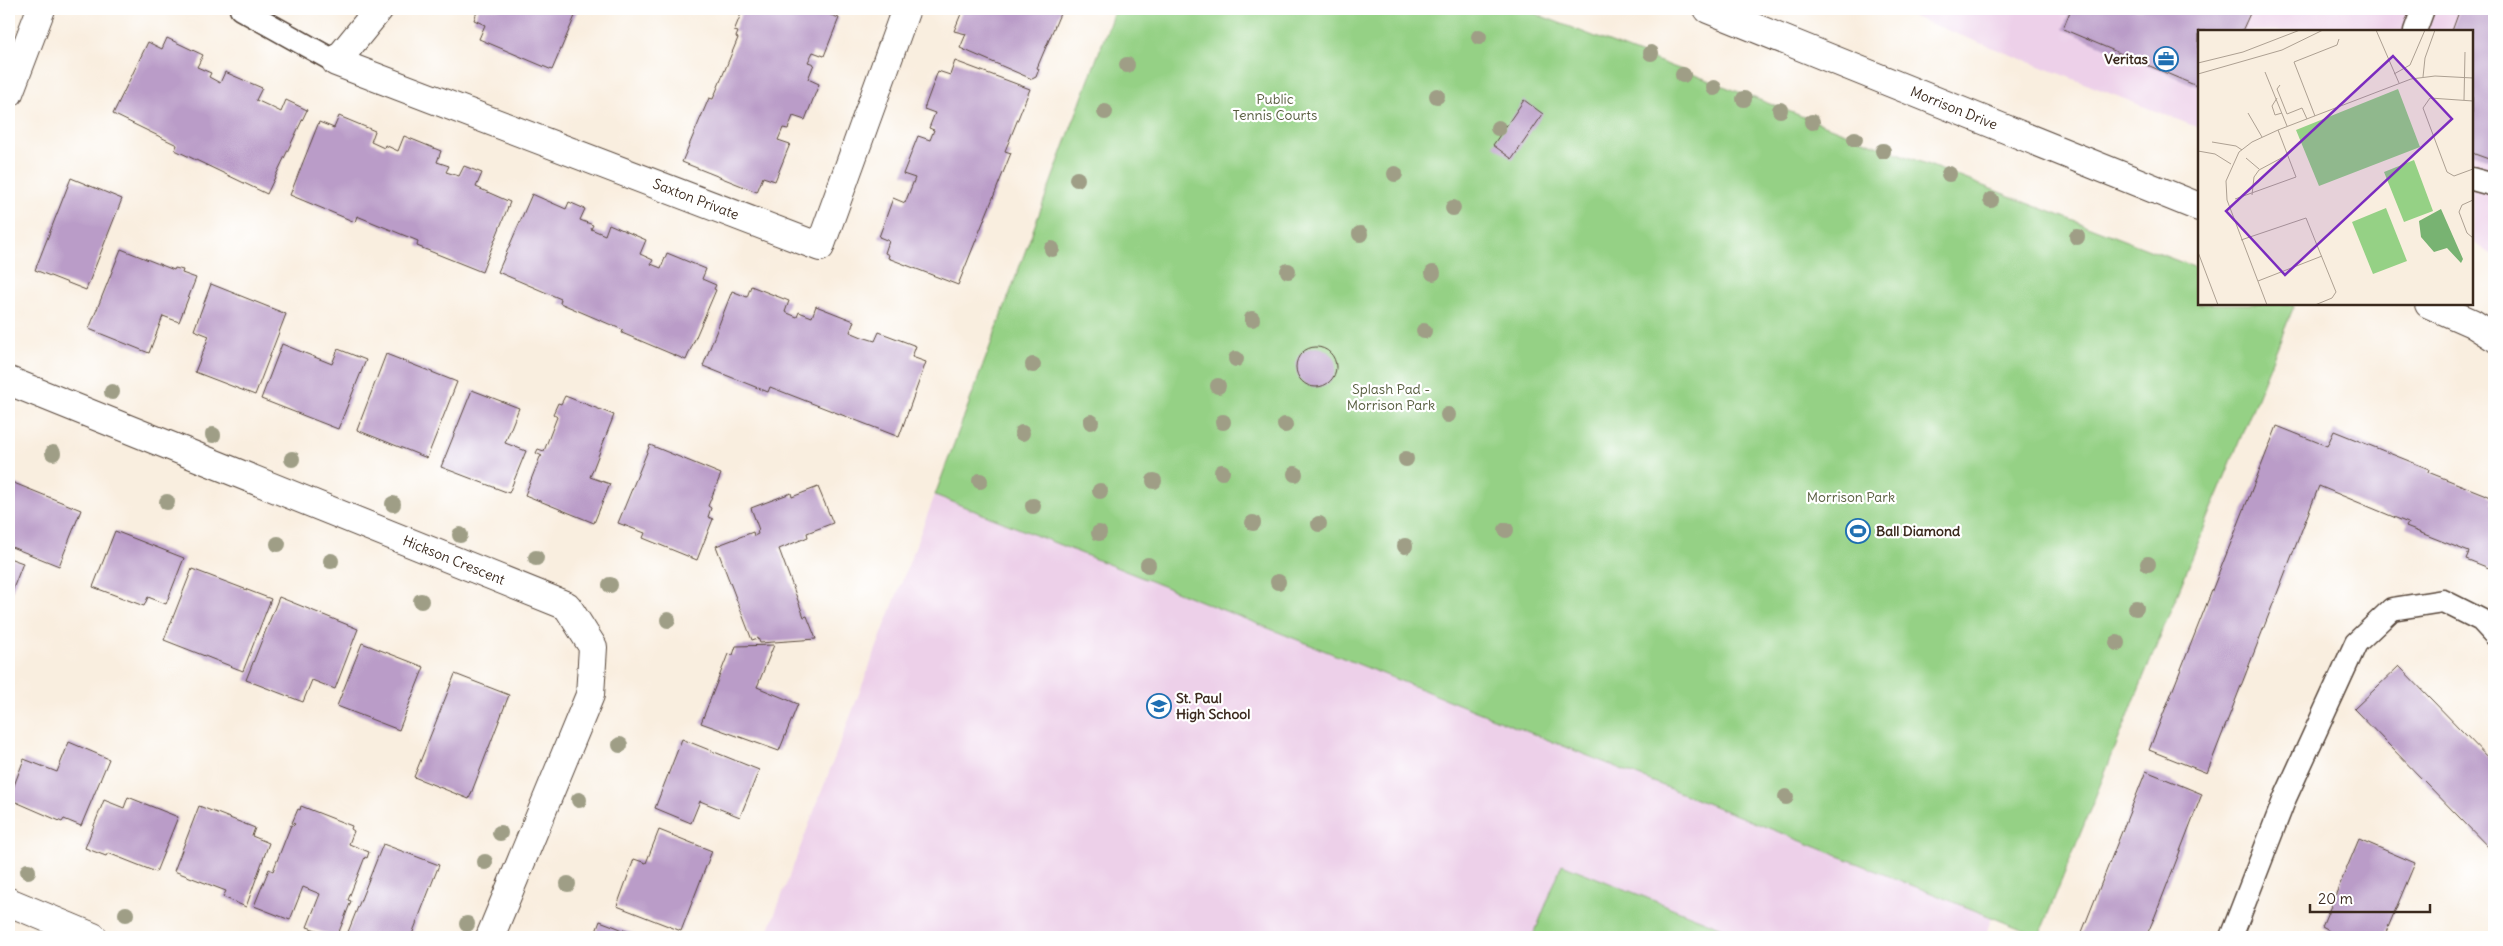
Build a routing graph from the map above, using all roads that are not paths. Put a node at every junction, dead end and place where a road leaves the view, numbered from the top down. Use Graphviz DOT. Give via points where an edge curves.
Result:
graph roads {
  1 [pos="42,9"];
  2 [pos="241,9"];
  3 [pos="379,9"];
  4 [pos="906,9"];
  5 [pos="1708,9"];
  6 [pos="2423,9"];
  7 [pos="2415,30"];
  8 [pos="336,62"];
  9 [pos="9,94"];
  10 [pos="2473,179"];
  11 [pos="2494,185"];
  12 [pos="2198,207"];
  13 [pos="2431,305"];
  14 [pos="2494,337"];
  15 [pos="9,381"];
  16 [pos="2494,634"];
  17 [pos="9,902"];
  18 [pos="93,937"];
  19 [pos="490,937"];
  20 [pos="2231,937"];
  1 -- 9 [label="street"];
  2 -- 8 [label="lane"];
  3 -- 8 [label="street"];
  4 -- 8 [label="street, Saxton Private" via="820,247"];
  5 -- 12 [label="street, Morrison Drive"];
  6 -- 7 [label="lane"];
  10 -- 11 [label="lane"];
  13 -- 14 [label="street"];
  15 -- 19 [label="street, Hickson Crescent" via="567,606 593,647 590,695"];
  16 -- 20 [label="lane" via="2481,620 2443,601 2392,609 2356,643 2285,798"];
  17 -- 18 [label="street"];
}
